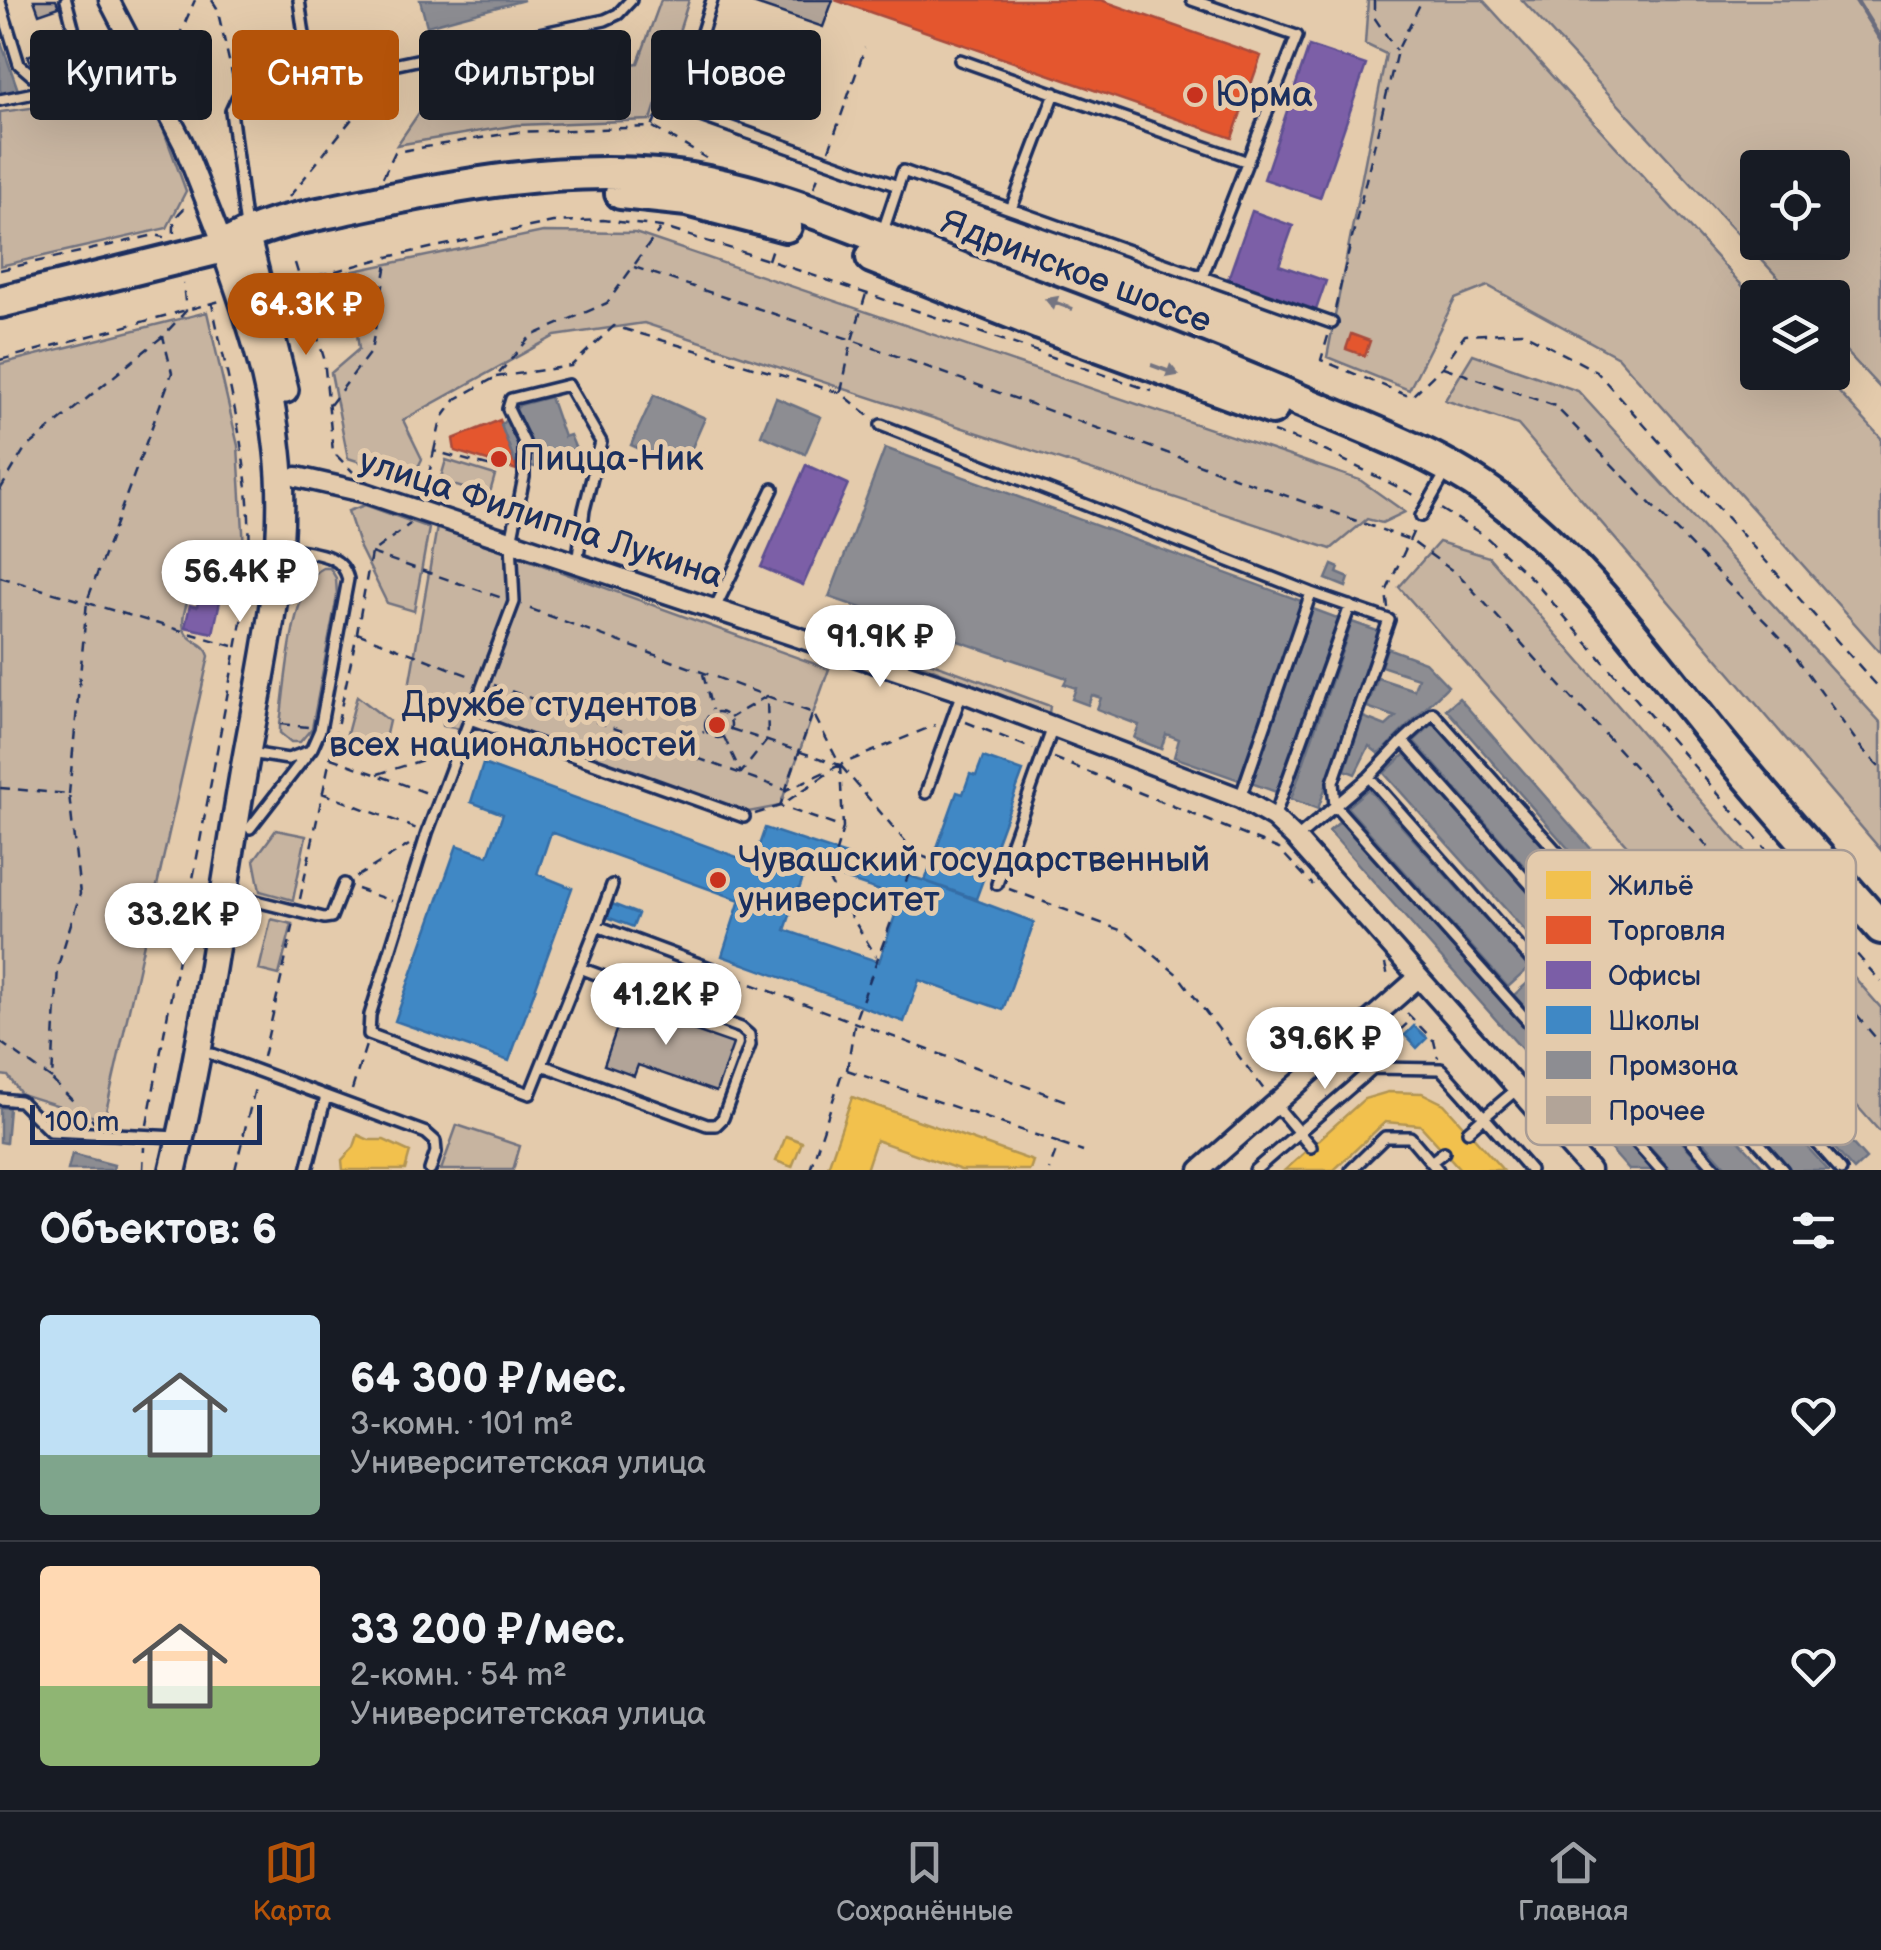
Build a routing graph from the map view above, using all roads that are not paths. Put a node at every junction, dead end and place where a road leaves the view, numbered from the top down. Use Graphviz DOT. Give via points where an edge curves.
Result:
graph roads {
  1 [pos="66,0"];
  2 [pos="110,0"];
  3 [pos="299,0"];
  4 [pos="632,0"];
  5 [pos="712,0"];
  6 [pos="1192,0"];
  7 [pos="0,2"];
  8 [pos="74,30"];
  9 [pos="129,30"];
  10 [pos="304,30"];
  11 [pos="960,60"];
  12 [pos="399,65"];
  13 [pos="30,73"];
  14 [pos="30,94"];
  15 [pos="1055,94"];
  16 [pos="0,100"];
  17 [pos="232,109"];
  18 [pos="175,120"];
  19 [pos="1248,162"];
  20 [pos="898,186"];
  21 [pos="1011,209"];
  22 [pos="240,243"];
  23 [pos="878,248"];
  24 [pos="1202,276"];
  25 [pos="0,302"];
  26 [pos="1332,322"];
  27 [pos="881,425"];
  28 [pos="289,477"];
  29 [pos="773,489"];
  30 [pos="1435,492"];
  31 [pos="1421,516"];
  32 [pos="511,542"];
  33 [pos="286,548"];
  34 [pos="577,566"];
  35 [pos="1310,593"];
  36 [pos="1350,606"];
  37 [pos="714,611"];
  38 [pos="962,692"];
  39 [pos="470,719"];
  40 [pos="1053,727"];
  41 [pos="1404,742"];
  42 [pos="312,748"];
  43 [pos="255,754"];
  44 [pos="1742,770"];
  45 [pos="1369,777"];
  46 [pos="926,793"];
  47 [pos="1240,798"];
  48 [pos="1335,806"];
  49 [pos="744,818"];
  50 [pos="1274,818"];
  51 [pos="250,828"];
  52 [pos="1296,839"];
  53 [pos="1555,850"];
  54 [pos="1812,850"];
  55 [pos="1526,880"];
  56 [pos="344,884"];
  57 [pos="997,884"];
  58 [pos="612,885"];
  59 [pos="232,895"];
  60 [pos="1856,900"];
  61 [pos="597,926"];
  62 [pos="1881,928"];
  63 [pos="1526,954"];
  64 [pos="580,968"];
  65 [pos="726,974"];
  66 [pos="1418,978"];
  67 [pos="1526,1019"];
  68 [pos="205,1052"];
  69 [pos="542,1065"];
  70 [pos="1517,1088"];
  71 [pos="326,1096"];
  72 [pos="1526,1098"];
  73 [pos="0,1099"];
  74 [pos="1275,1104"];
  75 [pos="1484,1117"];
  76 [pos="1468,1131"];
  77 [pos="1298,1132"];
  78 [pos="188,1139"];
  79 [pos="1568,1145"];
  80 [pos="1639,1145"];
  81 [pos="1695,1145"];
  82 [pos="1761,1145"];
  83 [pos="1819,1145"];
  84 [pos="1310,1147"];
  85 [pos="1444,1152"];
  86 [pos="1435,1166"];
  87 [pos="1204,1169"];
  88 [pos="173,1170"];
  89 [pos="190,1170"];
  90 [pos="308,1170"];
  91 [pos="430,1170"];
  92 [pos="1255,1170"];
  93 [pos="1351,1170"];
  94 [pos="1530,1170"];
  95 [pos="1590,1170"];
  96 [pos="1661,1170"];
  97 [pos="1717,1170"];
  98 [pos="1783,1170"];
  99 [pos="1841,1170"];
  1 -- 8 [label="lane"];
  2 -- 9 [label="street"];
  3 -- 10 [label="lane"];
  4 -- 12 [label="lane" via="605,20"];
  5 -- 20 [label="lane" via="678,108"];
  6 -- 19 [label="lane" via="1297,36"];
  7 -- 13 [label="lane" via="20,64"];
  11 -- 15 [label="lane"];
  14 -- 16 [label="lane"];
  15 -- 19 [label="lane"];
  15 -- 21 [label="lane"];
  17 -- 22 [label="lane"];
  18 -- 22 [label="street"];
  19 -- 24 [label="lane"];
  20 -- 21 [label="lane" via="903,171"];
  20 -- 23 [label="lane"];
  21 -- 24 [label="lane"];
  22 -- 23 [label="main road, Ядринское шоссе" via="470,201 602,192 687,200"];
  22 -- 25 [label="main road, Ядринское шоссе"];
  22 -- 28 [label="main road" via="285,389"];
  23 -- 30 [label="main road, Ядринское шоссе, one-way" via="1040,324 1320,427"];
  44 -- 23 [label="main road, Ядринское шоссе, one-way" via="1579,574 1482,486 1419,451 1151,337"];
  24 -- 26 [label="lane"];
  27 -- 35 [label="lane"];
  28 -- 32 [label="street, улица Филиппа Лукина" via="364,492"];
  28 -- 33 [label="main road"];
  29 -- 37 [label="lane"];
  30 -- 31 [label="lane"];
  30 -- 44 [label="main road, Ядринское шоссе" via="1487,512 1534,552"];
  32 -- 34 [label="street, улица Филиппа Лукина"];
  32 -- 34 [label="lane" via="524,476 524,442 508,409 511,400 568,384 602,442"];
  32 -- 39 [label="lane" via="514,602"];
  33 -- 42 [label="lane" via="339,562 348,579"];
  33 -- 43 [label="main road"];
  34 -- 37 [label="street, улица Филиппа Лукина"];
  35 -- 36 [label="lane"];
  35 -- 47 [label="lane"];
  36 -- 48 [label="lane" via="1390,620 1333,782"];
  36 -- 50 [label="lane"];
  37 -- 38 [label="street, улица Филиппа Лукина"];
  38 -- 40 [label="street, улица Филиппа Лукина"];
  38 -- 46 [label="lane"];
  39 -- 49 [label="lane"];
  39 -- 69 [label="lane" via="427,834 370,1015 370,1034 530,1094"];
  40 -- 47 [label="street, улица Филиппа Лукина"];
  40 -- 57 [label="lane"];
  41 -- 45 [label="lane"];
  41 -- 53 [label="lane" via="1433,713"];
  41 -- 55 [label="lane"];
  42 -- 43 [label="lane" via="288,760"];
  42 -- 51 [label="lane"];
  43 -- 51 [label="main road"];
  43 -- 59 [label="main road"];
  44 -- 54 [label="main road, Ядринское шоссе"];
  45 -- 48 [label="lane"];
  45 -- 63 [label="lane"];
  47 -- 50 [label="street, улица Филиппа Лукина"];
  48 -- 52 [label="lane"];
  48 -- 67 [label="lane"];
  50 -- 52 [label="street, улица Филиппа Лукина"];
  51 -- 59 [label="main road"];
  52 -- 66 [label="street, улица Филиппа Лукина"];
  56 -- 59 [label="lane" via="335,911 324,918"];
  58 -- 61 [label="lane"];
  59 -- 68 [label="main road"];
  60 -- 62 [label="main road, Ядринское шоссе"];
  61 -- 64 [label="lane"];
  61 -- 65 [label="lane"];
  64 -- 69 [label="lane"];
  64 -- 69 [label="lane" via="749,1035 723,1118 707,1125"];
  66 -- 70 [label="street, улица Филиппа Лукина"];
  66 -- 74 [label="street"];
  68 -- 71 [label="lane"];
  68 -- 78 [label="main road"];
  70 -- 72 [label="street, улица Филиппа Лукина"];
  70 -- 75 [label="lane"];
  71 -- 90 [label="lane"];
  71 -- 91 [label="lane" via="426,1133 436,1152"];
  73 -- 78 [label="lane" via="20,1101 50,1131"];
  74 -- 77 [label="lane"];
  74 -- 87 [label="street"];
  75 -- 76 [label="lane"];
  75 -- 77 [label="lane" via="1441,1069 1373,1068"];
  75 -- 94 [label="lane"];
  77 -- 84 [label="lane"];
  77 -- 92 [label="lane"];
  78 -- 88 [label="main road"];
  78 -- 89 [label="main road"];
  79 -- 95 [label="street, улица Филиппа Лукина"];
  80 -- 96 [label="lane"];
  81 -- 97 [label="lane"];
  82 -- 98 [label="lane"];
  83 -- 99 [label="lane"];
  85 -- 86 [label="lane"];
  86 -- 93 [label="lane" via="1410,1138 1385,1138"];
}
